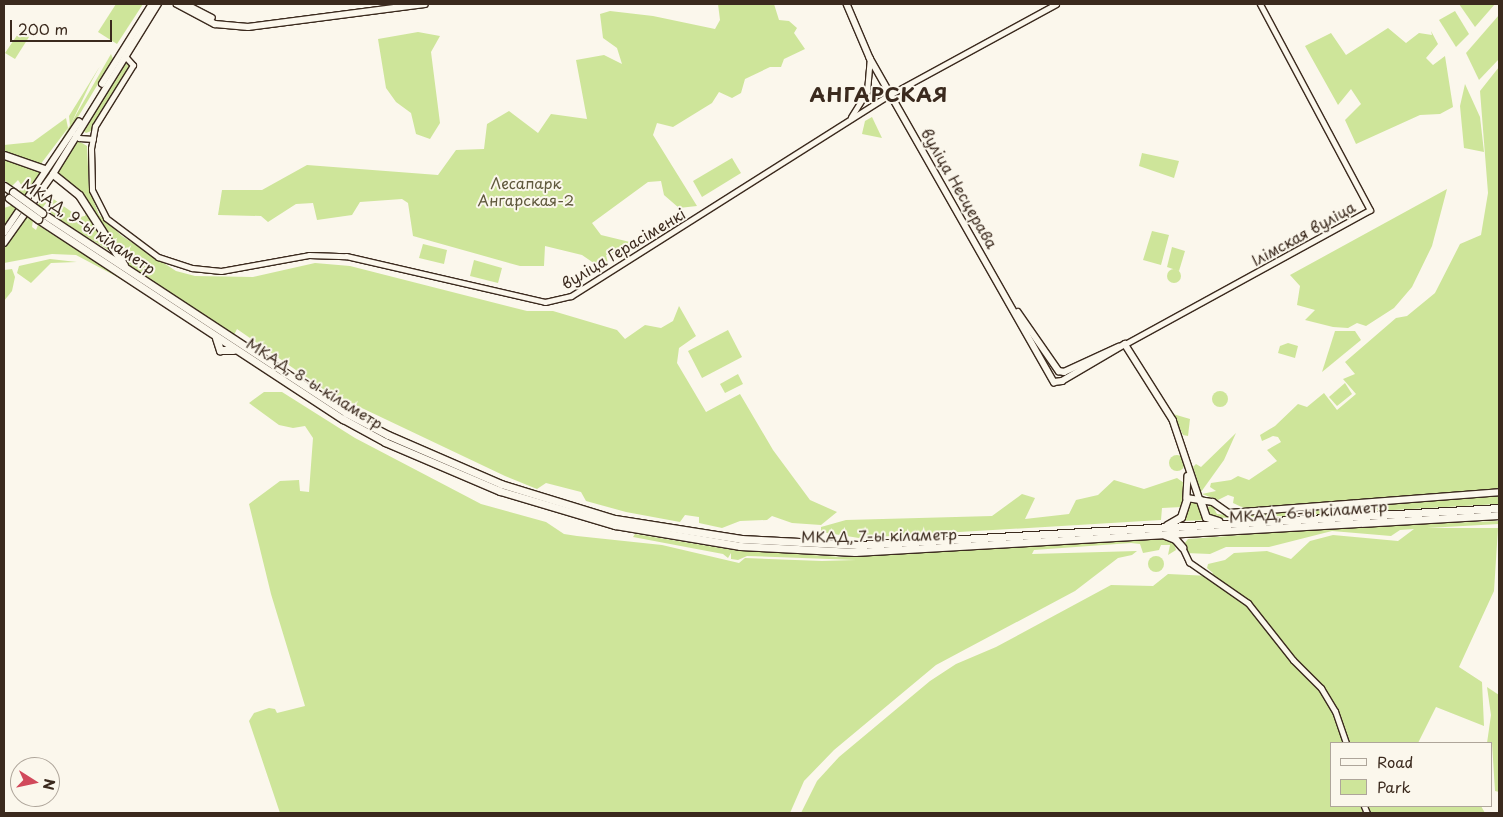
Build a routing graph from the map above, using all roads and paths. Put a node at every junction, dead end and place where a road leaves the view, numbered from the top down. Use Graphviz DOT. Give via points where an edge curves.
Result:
graph roads {
  1 [pos="152,4"];
  2 [pos="158,4"];
  3 [pos="177,4"];
  4 [pos="185,4"];
  5 [pos="425,4"];
  6 [pos="847,4"];
  7 [pos="1056,4"];
  8 [pos="1260,4"];
  9 [pos="225,24"];
  10 [pos="123,54"];
  11 [pos="870,58"];
  12 [pos="891,94"];
  13 [pos="848,121"];
  14 [pos="77,128"];
  15 [pos="75,136"];
  16 [pos="93,138"];
  17 [pos="84,139"];
  18 [pos="91,148"];
  19 [pos="4,154"];
  20 [pos="45,170"];
  21 [pos="52,174"];
  22 [pos="4,186"];
  23 [pos="8,195"];
  24 [pos="40,216"];
  25 [pos="4,233"];
  26 [pos="4,243"];
  27 [pos="128,269"];
  28 [pos="157,292"];
  29 [pos="1012,304"];
  30 [pos="1037,339"];
  31 [pos="1030,342"];
  32 [pos="1123,345"];
  33 [pos="1094,360"];
  34 [pos="1056,369"];
  35 [pos="1049,372"];
  36 [pos="1188,472"];
  37 [pos="1499,492"];
  38 [pos="1187,498"];
  39 [pos="1200,500"];
  40 [pos="1499,508"];
  41 [pos="582,514"];
  42 [pos="1499,515"];
  43 [pos="1228,524"];
  44 [pos="1161,530"];
  45 [pos="1195,532"];
  46 [pos="1120,533"];
  47 [pos="1182,547"];
  48 [pos="1346,742"];
  1 -- 10 [label="main road"];
  2 -- 10 [label="main road"];
  3 -- 9 [label="main road" via="200,18"];
  4 -- 9 [label="main road"];
  5 -- 9 [label="main road" via="274,26"];
  6 -- 11 [label="main road, вуліца Несцерава"];
  7 -- 12 [label="street, вуліца Герасіменкі"];
  8 -- 32 [label="street, Ілімская вуліца" via="1370,210"];
  10 -- 14 [label="main road"];
  10 -- 16 [label="street" via="133,65 95,126"];
  11 -- 12 [label="main road, вуліца Несцерава"];
  11 -- 13 [label="street" via="867,91"];
  12 -- 13 [label="street, вуліца Герасіменкі"];
  12 -- 29 [label="main road, вуліца Несцерава"];
  13 -- 18 [label="street, вуліца Герасіменкі" via="571,296 551,302 532,301 332,255 309,255 234,271 199,270 158,257 106,218 92,190"];
  14 -- 15 [label="main road"];
  14 -- 16 [label="street"];
  14 -- 20 [label="main road"];
  15 -- 17 [label="street"];
  15 -- 21 [label="main road"];
  16 -- 17 [label="street"];
  16 -- 18 [label="street"];
  17 -- 18 [label="street"];
  19 -- 20 [label="highway"];
  20 -- 21 [label="main road"];
  20 -- 25 [label="main road"];
  21 -- 26 [label="main road"];
  21 -- 27 [label="highway" via="79,195"];
  22 -- 23 [label="highway, МКАД, 9-ы кіламетр"];
  23 -- 24 [label="highway, МКАД, 9-ы кіламетр, bridge"];
  24 -- 27 [label="highway, МКАД, 9-ы кіламетр"];
  24 -- 28 [label="highway, МКАД, 9-ы кіламетр"];
  27 -- 28 [label="highway, МКАД, 9-ы кіламетр"];
  28 -- 41 [label="highway, МКАД, 8-ы кіламетр" via="346,413 388,436"];
  28 -- 41 [label="highway, МКАД, 8-ы кіламетр" via="214,335 220,350 230,349 246,357 343,420 385,442 500,491"];
  29 -- 30 [label="main road"];
  29 -- 31 [label="main road"];
  30 -- 31 [label="main road" via="1033,337"];
  30 -- 34 [label="main road"];
  31 -- 35 [label="main road"];
  32 -- 33 [label="main road, Ілімская вуліца"];
  32 -- 36 [label="main road" via="1173,420"];
  33 -- 34 [label="main road" via="1064,372"];
  33 -- 35 [label="main road" via="1059,382 1054,382"];
  34 -- 35 [label="main road" via="1054,374"];
  36 -- 38 [label="main road"];
  36 -- 39 [label="main road"];
  37 -- 39 [label="main road" via="1229,513 1212,502"];
  38 -- 39 [label="main road"];
  38 -- 44 [label="highway" via="1181,516"];
  39 -- 43 [label="highway" via="1206,517"];
  40 -- 43 [label="highway, МКАД, 6-ы кіламетр"];
  41 -- 46 [label="highway, МКАД, 7-ы кіламетр" via="686,539 792,550 896,551"];
  42 -- 45 [label="highway, МКАД, 6-ы кіламетр"];
  43 -- 44 [label="highway, МКАД, 6-ы кіламетр"];
  44 -- 45 [label="highway, МКАД, 6-ы кіламетр"];
  44 -- 46 [label="highway, МКАД, 6-ы кіламетр"];
  44 -- 47 [label="highway"];
  45 -- 47 [label="highway" via="1185,536"];
  47 -- 48 [label="street" via="1189,562 1248,603 1293,660 1321,688 1335,711"];
}
